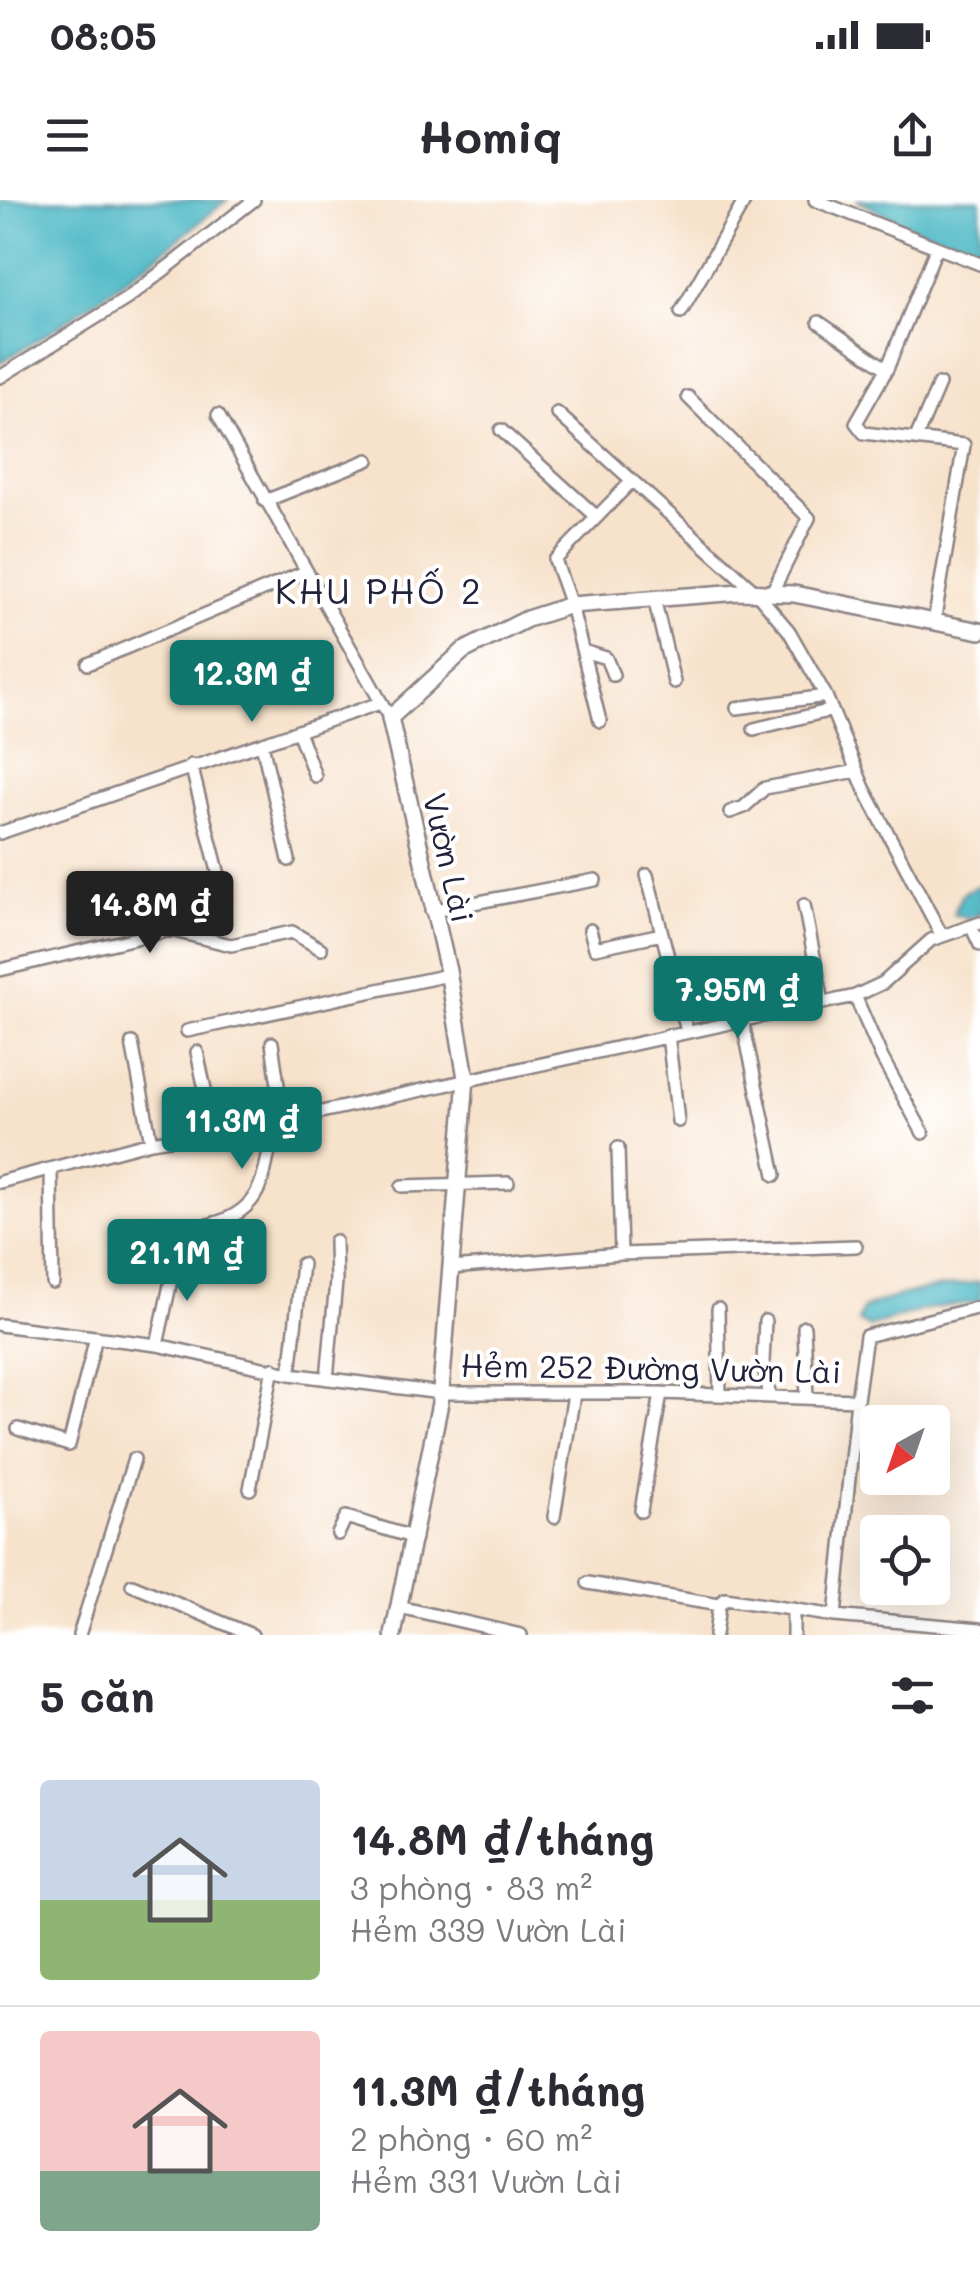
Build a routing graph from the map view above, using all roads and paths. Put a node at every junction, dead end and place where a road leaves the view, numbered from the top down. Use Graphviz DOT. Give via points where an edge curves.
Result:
graph roads {
  1 [pos="254,200"];
  2 [pos="745,200"];
  3 [pos="815,200"];
  4 [pos="936,249"];
  5 [pos="980,264"];
  6 [pos="681,312"];
  7 [pos="818,322"];
  8 [pos="887,369"];
  9 [pos="0,378"];
  10 [pos="939,384"];
  11 [pos="688,397"];
  12 [pos="558,413"];
  13 [pos="218,416"];
  14 [pos="501,430"];
  15 [pos="916,438"];
  16 [pos="368,460"];
  17 [pos="630,482"];
  18 [pos="269,500"];
  19 [pos="597,517"];
  20 [pos="305,572"];
  21 [pos="763,593"];
  22 [pos="654,598"];
  23 [pos="572,604"];
  24 [pos="934,622"];
  25 [pos="980,631"];
  26 [pos="583,651"];
  27 [pos="88,664"];
  28 [pos="613,674"];
  29 [pos="674,682"];
  30 [pos="826,696"];
  31 [pos="737,708"];
  32 [pos="386,709"];
  33 [pos="832,710"];
  34 [pos="600,721"];
  35 [pos="754,729"];
  36 [pos="298,731"];
  37 [pos="262,744"];
  38 [pos="191,765"];
  39 [pos="857,771"];
  40 [pos="315,776"];
  41 [pos="730,812"];
  42 [pos="0,833"];
  43 [pos="289,860"];
  44 [pos="647,875"];
  45 [pos="595,880"];
  46 [pos="223,891"];
  47 [pos="804,905"];
  48 [pos="431,911"];
  49 [pos="975,924"];
  50 [pos="590,930"];
  51 [pos="662,934"];
  52 [pos="942,936"];
  53 [pos="980,945"];
  54 [pos="321,949"];
  55 [pos="0,970"];
  56 [pos="448,975"];
  57 [pos="855,996"];
  58 [pos="823,1002"];
  59 [pos="742,1020"];
  60 [pos="687,1031"];
  61 [pos="187,1032"];
  62 [pos="668,1036"];
  63 [pos="132,1043"];
  64 [pos="272,1043"];
  65 [pos="197,1052"];
  66 [pos="466,1078"];
  67 [pos="678,1120"];
  68 [pos="279,1121"];
  69 [pos="214,1130"];
  70 [pos="924,1133"];
  71 [pos="151,1142"];
  72 [pos="618,1148"];
  73 [pos="51,1170"];
  74 [pos="774,1175"];
  75 [pos="0,1182"];
  76 [pos="458,1182"];
  77 [pos="508,1183"];
  78 [pos="402,1186"];
  79 [pos="208,1225"];
  80 [pos="335,1241"];
  81 [pos="856,1246"];
  82 [pos="177,1253"];
  83 [pos="622,1254"];
  84 [pos="302,1264"];
  85 [pos="451,1268"];
  86 [pos="52,1282"];
  87 [pos="980,1308"];
  88 [pos="718,1310"];
  89 [pos="765,1320"];
  90 [pos="0,1325"];
  91 [pos="804,1327"];
  92 [pos="96,1337"];
  93 [pos="156,1345"];
  94 [pos="273,1368"];
  95 [pos="290,1374"];
  96 [pos="327,1378"];
  97 [pos="660,1393"];
  98 [pos="441,1394"];
  99 [pos="574,1394"];
  100 [pos="720,1395"];
  101 [pos="770,1397"];
  102 [pos="807,1398"];
  103 [pos="857,1400"];
  104 [pos="18,1429"];
  105 [pos="134,1459"];
  106 [pos="250,1488"];
  107 [pos="641,1511"];
  108 [pos="554,1518"];
  109 [pos="338,1534"];
  110 [pos="415,1538"];
  111 [pos="588,1583"];
  112 [pos="132,1585"];
  113 [pos="719,1605"];
  114 [pos="399,1606"];
  115 [pos="793,1608"];
  116 [pos="835,1616"];
  117 [pos="980,1628"];
  118 [pos="936,1630"];
  119 [pos="79,1635"];
  120 [pos="252,1635"];
  121 [pos="392,1635"];
  122 [pos="521,1635"];
  123 [pos="715,1635"];
  124 [pos="793,1635"];
  1 -- 9 [label="street" via="98,319"];
  2 -- 6 [label="street"];
  3 -- 4 [label="street"];
  4 -- 5 [label="street"];
  4 -- 8 [label="street"];
  7 -- 8 [label="street"];
  8 -- 15 [label="street" via="857,427"];
  10 -- 15 [label="street"];
  11 -- 21 [label="street" via="808,518"];
  12 -- 17 [label="street"];
  13 -- 18 [label="street"];
  14 -- 19 [label="street"];
  15 -- 24 [label="street" via="964,445"];
  16 -- 18 [label="street"];
  17 -- 19 [label="street"];
  17 -- 21 [label="street"];
  18 -- 20 [label="street"];
  19 -- 23 [label="street" via="554,560"];
  20 -- 27 [label="street"];
  20 -- 32 [label="street"];
  21 -- 22 [label="main road"];
  21 -- 24 [label="main road" via="816,596"];
  21 -- 30 [label="street"];
  22 -- 23 [label="main road"];
  22 -- 29 [label="street"];
  23 -- 26 [label="street"];
  23 -- 32 [label="main road" via="463,651"];
  24 -- 25 [label="main road"];
  26 -- 28 [label="street" via="606,658"];
  26 -- 34 [label="street"];
  30 -- 31 [label="street"];
  30 -- 33 [label="street"];
  32 -- 36 [label="street"];
  32 -- 48 [label="main road, Vườn Lài"];
  33 -- 35 [label="street"];
  33 -- 39 [label="street"];
  36 -- 37 [label="street"];
  36 -- 40 [label="street"];
  37 -- 38 [label="street"];
  37 -- 43 [label="street"];
  38 -- 42 [label="street"];
  38 -- 46 [label="street"];
  39 -- 41 [label="street" via="765,788"];
  39 -- 52 [label="street"];
  44 -- 51 [label="street"];
  45 -- 48 [label="street"];
  47 -- 58 [label="street"];
  48 -- 56 [label="main road, Vườn Lài"];
  49 -- 52 [label="street"];
  49 -- 53 [label="street"];
  50 -- 51 [label="street" via="595,948"];
  51 -- 60 [label="street"];
  52 -- 57 [label="street" via="883,983"];
  54 -- 55 [label="street" via="298,933 231,945 170,930"];
  56 -- 61 [label="street"];
  56 -- 66 [label="main road, Vườn Lài"];
  57 -- 58 [label="street"];
  57 -- 70 [label="street"];
  58 -- 59 [label="street"];
  59 -- 60 [label="street"];
  59 -- 74 [label="street"];
  60 -- 62 [label="street"];
  62 -- 66 [label="street"];
  62 -- 67 [label="street"];
  63 -- 71 [label="street"];
  64 -- 68 [label="street"];
  65 -- 69 [label="street"];
  66 -- 68 [label="street"];
  66 -- 76 [label="main road, Vườn Lài"];
  68 -- 69 [label="street"];
  68 -- 79 [label="street" via="255,1202 239,1216"];
  69 -- 71 [label="street"];
  71 -- 73 [label="street"];
  72 -- 83 [label="street"];
  73 -- 75 [label="street"];
  73 -- 86 [label="street"];
  76 -- 77 [label="street"];
  76 -- 78 [label="street"];
  76 -- 85 [label="main road, Vườn Lài"];
  80 -- 96 [label="street"];
  81 -- 83 [label="street"];
  82 -- 93 [label="street"];
  83 -- 85 [label="street"];
  84 -- 95 [label="street"];
  85 -- 98 [label="main road, Vườn Lài"];
  87 -- 103 [label="street" via="866,1336"];
  88 -- 100 [label="street"];
  89 -- 101 [label="street"];
  90 -- 92 [label="street, Hẻm 252 Đường Vườn Lài"];
  91 -- 102 [label="street"];
  92 -- 93 [label="street, Hẻm 252 Đường Vườn Lài"];
  92 -- 104 [label="street" via="68,1445"];
  93 -- 94 [label="street, Hẻm 252 Đường Vườn Lài"];
  94 -- 95 [label="street, Hẻm 252 Đường Vườn Lài"];
  94 -- 106 [label="street"];
  95 -- 96 [label="street, Hẻm 252 Đường Vườn Lài"];
  96 -- 98 [label="street, Hẻm 252 Đường Vườn Lài"];
  97 -- 99 [label="street, Hẻm 252 Đường Vườn Lài"];
  97 -- 100 [label="street, Hẻm 252 Đường Vườn Lài"];
  97 -- 107 [label="street"];
  98 -- 99 [label="street, Hẻm 252 Đường Vườn Lài"];
  98 -- 110 [label="main road, Vườn Lài"];
  99 -- 108 [label="street"];
  100 -- 101 [label="street, Hẻm 252 Đường Vườn Lài"];
  101 -- 102 [label="street, Hẻm 252 Đường Vườn Lài"];
  102 -- 103 [label="street, Hẻm 252 Đường Vườn Lài"];
  103 -- 116 [label="street, Hẻm 252 Đường Vườn Lài"];
  105 -- 119 [label="street"];
  109 -- 110 [label="street" via="346,1517"];
  110 -- 114 [label="main road, Vườn Lài"];
  111 -- 113 [label="street"];
  112 -- 120 [label="street"];
  113 -- 115 [label="street" via="725,1600"];
  113 -- 123 [label="street"];
  114 -- 121 [label="main road, Vườn Lài"];
  114 -- 122 [label="street"];
  115 -- 116 [label="street"];
  115 -- 124 [label="street"];
  116 -- 118 [label="street"];
  117 -- 118 [label="street"];
}
